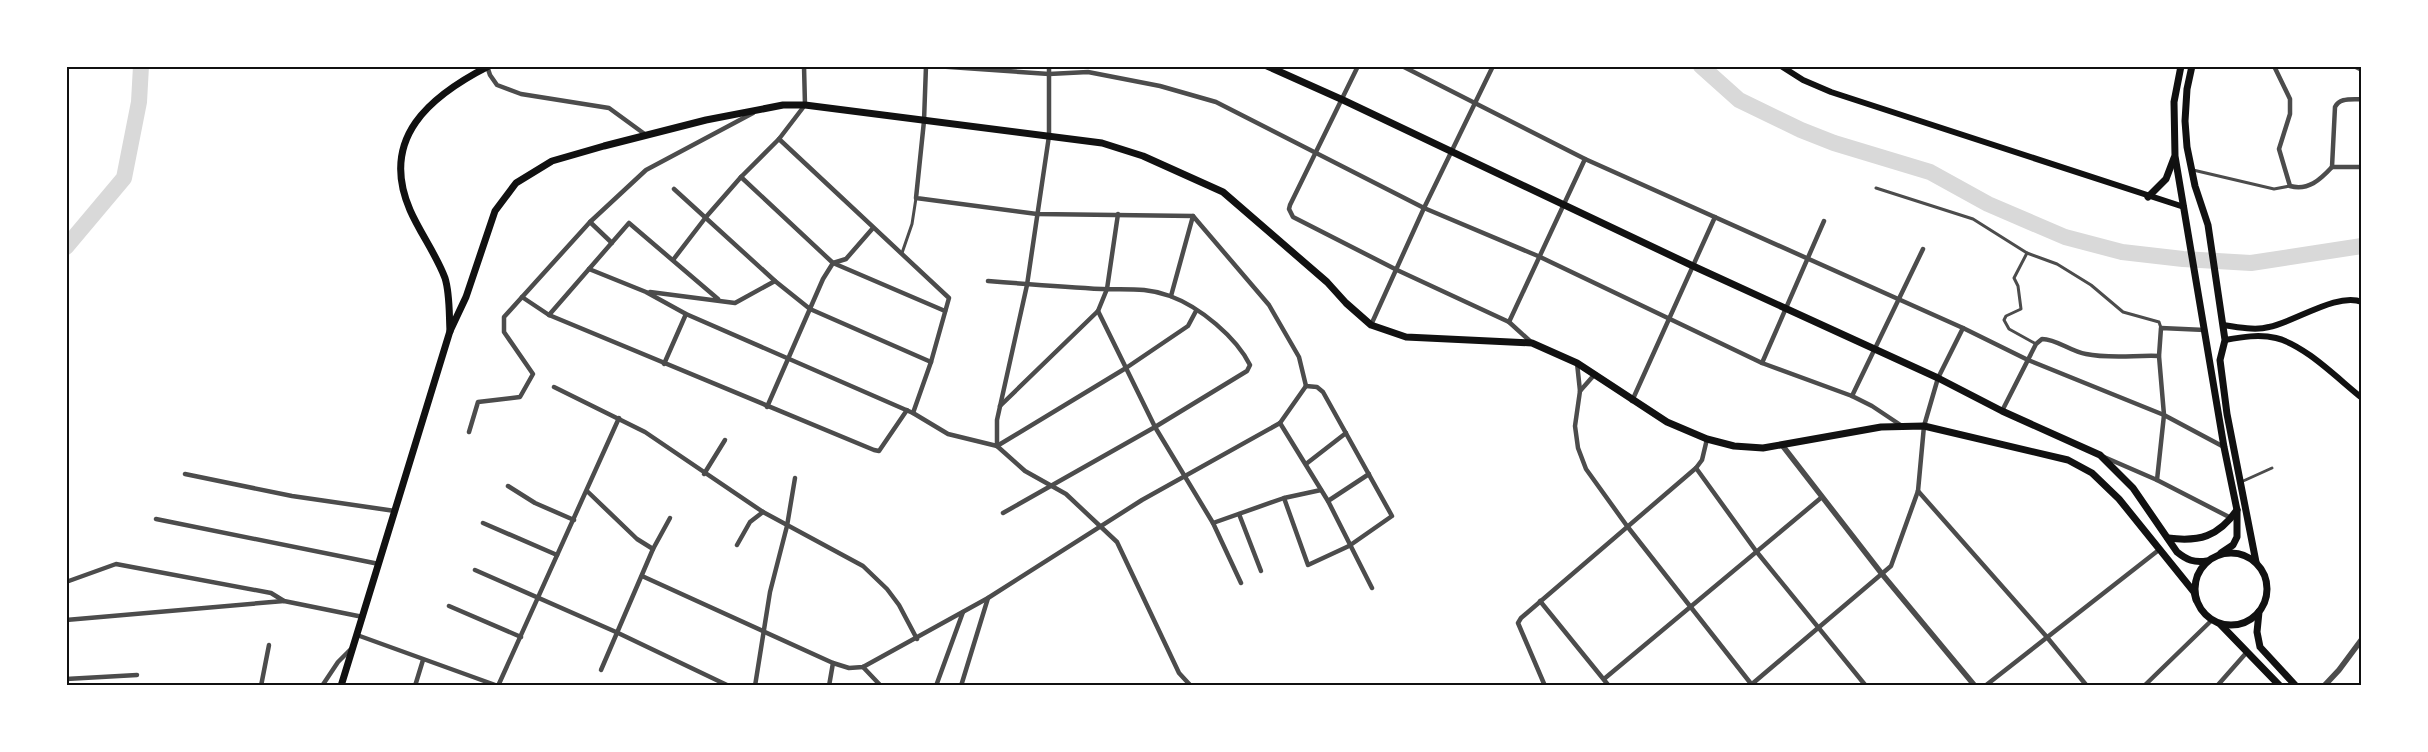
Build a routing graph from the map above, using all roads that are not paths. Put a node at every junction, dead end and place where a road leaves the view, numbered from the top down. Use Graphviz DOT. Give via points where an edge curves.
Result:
graph roads {
  1 [pos="804,66"];
  2 [pos="926,66"];
  3 [pos="935,66"];
  4 [pos="1049,66"];
  5 [pos="1267,66"];
  6 [pos="1358,66"];
  7 [pos="1402,66"];
  8 [pos="1493,66"];
  9 [pos="1781,66"];
  10 [pos="2182,66"];
  11 [pos="2192,66"];
  12 [pos="2274,66"];
  13 [pos="2354,66"];
  14 [pos="488,67"];
  15 [pos="2362,70"];
  16 [pos="1049,74"];
  17 [pos="1343,100"];
  18 [pos="2362,100"];
  19 [pos="1475,102"];
  20 [pos="804,105"];
  21 [pos="758,110"];
  22 [pos="924,120"];
  23 [pos="646,135"];
  24 [pos="1048,136"];
  25 [pos="779,139"];
  26 [pos="1452,152"];
  27 [pos="1315,154"];
  28 [pos="2175,156"];
  29 [pos="1585,159"];
  30 [pos="2332,167"];
  31 [pos="2362,167"];
  32 [pos="2191,170"];
  33 [pos="741,177"];
  34 [pos="2290,186"];
  35 [pos="674,188"];
  36 [pos="1876,188"];
  37 [pos="2148,197"];
  38 [pos="916,198"];
  39 [pos="1563,206"];
  40 [pos="2184,207"];
  41 [pos="1424,208"];
  42 [pos="1037,214"];
  43 [pos="1118,214"];
  44 [pos="1193,216"];
  45 [pos="706,217"];
  46 [pos="1715,218"];
  47 [pos="1824,221"];
  48 [pos="590,222"];
  49 [pos="873,228"];
  50 [pos="612,243"];
  51 [pos="1923,249"];
  52 [pos="902,253"];
  53 [pos="2027,253"];
  54 [pos="1538,256"];
  55 [pos="1808,259"];
  56 [pos="673,260"];
  57 [pos="834,263"];
  58 [pos="1693,266"];
  59 [pos="589,269"];
  60 [pos="1397,270"];
  61 [pos="988,280"];
  62 [pos="775,281"];
  63 [pos="1027,285"];
  64 [pos="1107,289"];
  65 [pos="646,292"];
  66 [pos="1171,296"];
  67 [pos="522,297"];
  68 [pos="718,299"];
  69 [pos="1898,301"];
  70 [pos="2362,302"];
  71 [pos="810,309"];
  72 [pos="1786,309"];
  73 [pos="945,311"];
  74 [pos="1098,311"];
  75 [pos="1196,311"];
  76 [pos="686,314"];
  77 [pos="549,315"];
  78 [pos="1669,319"];
  79 [pos="1509,322"];
  80 [pos="1371,325"];
  81 [pos="2223,325"];
  82 [pos="1963,328"];
  83 [pos="2161,328"];
  84 [pos="2205,330"];
  85 [pos="450,331"];
  86 [pos="2225,340"];
  87 [pos="1532,343"];
  88 [pos="2036,344"];
  89 [pos="1875,349"];
  90 [pos="2159,356"];
  91 [pos="788,358"];
  92 [pos="2028,360"];
  93 [pos="931,362"];
  94 [pos="1577,363"];
  95 [pos="1762,363"];
  96 [pos="664,364"];
  97 [pos="1126,368"];
  98 [pos="1595,374"];
  99 [pos="1938,378"];
  100 [pos="1306,386"];
  101 [pos="554,387"];
  102 [pos="1580,391"];
  103 [pos="1852,396"];
  104 [pos="2362,398"];
  105 [pos="1632,400"];
  106 [pos="1000,406"];
  107 [pos="767,407"];
  108 [pos="2002,410"];
  109 [pos="910,412"];
  110 [pos="2164,416"];
  111 [pos="619,418"];
  112 [pos="1280,423"];
  113 [pos="1903,426"];
  114 [pos="1924,426"];
  115 [pos="1155,427"];
  116 [pos="469,432"];
  117 [pos="1346,433"];
  118 [pos="1707,439"];
  119 [pos="725,440"];
  120 [pos="1782,445"];
  121 [pos="997,446"];
  122 [pos="2224,447"];
  123 [pos="2100,455"];
  124 [pos="1306,464"];
  125 [pos="1696,468"];
  126 [pos="2272,468"];
  127 [pos="185,474"];
  128 [pos="704,474"];
  129 [pos="1369,474"];
  130 [pos="1186,476"];
  131 [pos="795,478"];
  132 [pos="2157,480"];
  133 [pos="2240,482"];
  134 [pos="1051,485"];
  135 [pos="508,486"];
  136 [pos="1321,490"];
  137 [pos="587,491"];
  138 [pos="1918,491"];
  139 [pos="1822,497"];
  140 [pos="1284,498"];
  141 [pos="1328,502"];
  142 [pos="2237,510"];
  143 [pos="394,511"];
  144 [pos="763,512"];
  145 [pos="1003,513"];
  146 [pos="1239,514"];
  147 [pos="670,518"];
  148 [pos="2231,518"];
  149 [pos="156,520"];
  150 [pos="574,520"];
  151 [pos="483,523"];
  152 [pos="1213,523"];
  153 [pos="786,526"];
  154 [pos="1102,526"];
  155 [pos="1627,526"];
  156 [pos="2168,538"];
  157 [pos="737,545"];
  158 [pos="1349,546"];
  159 [pos="653,549"];
  160 [pos="2160,549"];
  161 [pos="1756,551"];
  162 [pos="2221,553"];
  163 [pos="557,555"];
  164 [pos="2207,561"];
  165 [pos="2256,562"];
  166 [pos="379,564"];
  167 [pos="475,570"];
  168 [pos="1261,571"];
  169 [pos="1882,574"];
  170 [pos="642,576"];
  171 [pos="66,582"];
  172 [pos="1241,582"];
  173 [pos="1372,588"];
  174 [pos="538,598"];
  175 [pos="988,598"];
  176 [pos="1540,600"];
  177 [pos="2196,600"];
  178 [pos="284,601"];
  179 [pos="449,606"];
  180 [pos="1690,608"];
  181 [pos="963,611"];
  182 [pos="2259,612"];
  183 [pos="362,618"];
  184 [pos="66,620"];
  185 [pos="2212,620"];
  186 [pos="2220,623"];
  187 [pos="1818,628"];
  188 [pos="616,632"];
  189 [pos="764,632"];
  190 [pos="357,635"];
  191 [pos="2046,636"];
  192 [pos="521,637"];
  193 [pos="2362,638"];
  194 [pos="917,639"];
  195 [pos="269,645"];
  196 [pos="353,647"];
  197 [pos="2248,651"];
  198 [pos="423,660"];
  199 [pos="833,663"];
  200 [pos="863,667"];
  201 [pos="601,670"];
  202 [pos="137,675"];
  203 [pos="66,679"];
  204 [pos="1604,679"];
  205 [pos="1752,685"];
  206 [pos="262,686"];
  207 [pos="322,686"];
  208 [pos="341,686"];
  209 [pos="415,686"];
  210 [pos="498,686"];
  211 [pos="729,686"];
  212 [pos="755,686"];
  213 [pos="829,686"];
  214 [pos="881,686"];
  215 [pos="936,686"];
  216 [pos="960,686"];
  217 [pos="1191,686"];
  218 [pos="1545,686"];
  219 [pos="1609,686"];
  220 [pos="1866,686"];
  221 [pos="1975,686"];
  222 [pos="1985,686"];
  223 [pos="2087,686"];
  224 [pos="2144,686"];
  225 [pos="2217,686"];
  226 [pos="2280,686"];
  227 [pos="2296,686"];
  228 [pos="2324,686"];
  1 -- 20 [label="street"];
  2 -- 22 [label="street"];
  3 -- 16 [label="street"];
  4 -- 16 [label="street"];
  5 -- 17 [label="main road"];
  6 -- 17 [label="street"];
  7 -- 19 [label="street"];
  8 -- 19 [label="street"];
  9 -- 37 [label="main road" via="1831,92"];
  10 -- 28 [label="main road" via="2174,102"];
  11 -- 32 [label="main road" via="2185,121"];
  12 -- 34 [label="street" via="2290,99 2290,114 2279,150"];
  13 -- 15 [label="street"];
  14 -- 23 [label="street" via="497,85 521,94 609,108"];
  14 -- 85 [label="main road" via="454,86 423,112 405,139 401,156 403,192 445,280"];
  16 -- 24 [label="street"];
  16 -- 27 [label="street" via="1088,72 1160,86 1216,102"];
  17 -- 26 [label="main road"];
  17 -- 27 [label="street"];
  18 -- 30 [label="street" via="2344,100 2335,107"];
  19 -- 26 [label="street"];
  19 -- 29 [label="street"];
  20 -- 21 [label="main road"];
  20 -- 22 [label="main road"];
  20 -- 25 [label="street"];
  21 -- 23 [label="main road"];
  21 -- 48 [label="street" via="646,170"];
  22 -- 24 [label="main road"];
  22 -- 38 [label="street"];
  23 -- 85 [label="main road" via="552,161 516,183 495,211 466,297"];
  24 -- 42 [label="street"];
  24 -- 80 [label="main road" via="1102,143 1143,156 1223,192 1327,282"];
  25 -- 33 [label="street"];
  25 -- 49 [label="street"];
  26 -- 39 [label="main road"];
  26 -- 41 [label="street"];
  27 -- 41 [label="street"];
  27 -- 60 [label="street" via="1290,205 1290,213"];
  28 -- 37 [label="main road" via="2166,179"];
  28 -- 40 [label="main road"];
  29 -- 39 [label="street"];
  29 -- 46 [label="street"];
  30 -- 31 [label="street"];
  30 -- 34 [label="street" via="2321,179 2307,186"];
  32 -- 34 [label="street" via="2274,189"];
  32 -- 81 [label="main road" via="2208,225"];
  33 -- 45 [label="street"];
  33 -- 57 [label="street"];
  35 -- 45 [label="street"];
  36 -- 53 [label="street" via="1973,219"];
  37 -- 40 [label="main road"];
  38 -- 42 [label="street"];
  38 -- 52 [label="street" via="912,224"];
  39 -- 54 [label="street"];
  39 -- 58 [label="main road"];
  40 -- 84 [label="main road"];
  41 -- 54 [label="street"];
  41 -- 60 [label="street"];
  42 -- 43 [label="street"];
  42 -- 63 [label="street"];
  43 -- 44 [label="street"];
  43 -- 64 [label="street"];
  44 -- 66 [label="street"];
  44 -- 100 [label="street" via="1269,305 1299,357"];
  45 -- 56 [label="street"];
  45 -- 62 [label="street"];
  46 -- 55 [label="street"];
  46 -- 58 [label="street"];
  47 -- 55 [label="street"];
  48 -- 50 [label="street"];
  48 -- 67 [label="street"];
  49 -- 52 [label="street"];
  49 -- 57 [label="street" via="846,259"];
  50 -- 56 [label="street" via="629,223"];
  50 -- 59 [label="street"];
  51 -- 69 [label="street"];
  52 -- 73 [label="street" via="949,298"];
  53 -- 83 [label="street" via="2057,264 2091,285 2123,312 2153,319"];
  53 -- 88 [label="street" via="2014,278 2021,308 2004,320 2009,329"];
  54 -- 78 [label="street"];
  54 -- 79 [label="street"];
  55 -- 69 [label="street"];
  55 -- 72 [label="street"];
  56 -- 68 [label="street"];
  57 -- 71 [label="street"];
  57 -- 73 [label="street"];
  58 -- 72 [label="main road"];
  58 -- 78 [label="street"];
  59 -- 65 [label="street"];
  59 -- 77 [label="street"];
  60 -- 79 [label="street"];
  60 -- 80 [label="street"];
  61 -- 63 [label="street"];
  62 -- 68 [label="street" via="734,303"];
  62 -- 71 [label="street"];
  63 -- 64 [label="street"];
  63 -- 106 [label="street"];
  64 -- 66 [label="street" via="1132,288"];
  64 -- 74 [label="street"];
  65 -- 68 [label="street"];
  65 -- 76 [label="street"];
  66 -- 75 [label="street"];
  67 -- 77 [label="street"];
  67 -- 116 [label="street" via="504,317 504,332 533,374 520,397 478,402"];
  69 -- 82 [label="street"];
  69 -- 89 [label="street"];
  70 -- 81 [label="main road" via="2354,299 2332,304 2268,328"];
  71 -- 91 [label="street"];
  71 -- 93 [label="street"];
  72 -- 89 [label="main road"];
  72 -- 95 [label="street"];
  73 -- 93 [label="street"];
  74 -- 97 [label="street"];
  74 -- 106 [label="street"];
  75 -- 97 [label="street" via="1188,326"];
  75 -- 115 [label="street" via="1226,332 1250,365 1247,371"];
  76 -- 91 [label="street"];
  76 -- 96 [label="street"];
  77 -- 96 [label="street"];
  78 -- 95 [label="street"];
  78 -- 105 [label="street"];
  79 -- 87 [label="street"];
  80 -- 87 [label="main road" via="1406,337"];
  81 -- 86 [label="main road"];
  82 -- 92 [label="street"];
  82 -- 99 [label="street"];
  83 -- 84 [label="street"];
  83 -- 90 [label="street"];
  84 -- 122 [label="main road"];
  85 -- 143 [label="main road"];
  86 -- 104 [label="main road" via="2257,336 2293,344"];
  86 -- 133 [label="main road" via="2220,360"];
  87 -- 94 [label="main road"];
  88 -- 90 [label="street" via="2047,339 2073,352 2088,355"];
  88 -- 92 [label="street"];
  89 -- 99 [label="main road"];
  89 -- 103 [label="street"];
  90 -- 110 [label="street"];
  91 -- 107 [label="street"];
  91 -- 109 [label="street"];
  92 -- 108 [label="street"];
  92 -- 110 [label="street"];
  93 -- 109 [label="street"];
  94 -- 98 [label="main road"];
  94 -- 102 [label="street"];
  95 -- 103 [label="street"];
  96 -- 107 [label="street"];
  97 -- 115 [label="street"];
  97 -- 121 [label="street"];
  98 -- 102 [label="street"];
  98 -- 105 [label="main road"];
  99 -- 108 [label="main road"];
  99 -- 114 [label="street"];
  100 -- 112 [label="street"];
  100 -- 117 [label="street" via="1317,387 1323,392"];
  101 -- 111 [label="street"];
  102 -- 155 [label="street" via="1575,426 1578,448 1586,469"];
  103 -- 113 [label="street"];
  105 -- 118 [label="main road" via="1666,422"];
  106 -- 121 [label="street"];
  107 -- 109 [label="street" via="879,451"];
  108 -- 123 [label="main road"];
  109 -- 121 [label="street" via="948,434"];
  110 -- 122 [label="street"];
  110 -- 132 [label="street"];
  111 -- 128 [label="street" via="645,432"];
  111 -- 137 [label="street"];
  112 -- 124 [label="street"];
  112 -- 130 [label="street"];
  113 -- 114 [label="main road"];
  113 -- 120 [label="main road"];
  114 -- 138 [label="street"];
  114 -- 160 [label="main road" via="2068,460 2092,473 2112,492"];
  115 -- 130 [label="street"];
  115 -- 134 [label="street"];
  117 -- 124 [label="street"];
  117 -- 129 [label="street"];
  118 -- 120 [label="main road" via="1734,446 1763,448"];
  118 -- 125 [label="street" via="1702,460"];
  119 -- 128 [label="street"];
  120 -- 139 [label="street"];
  121 -- 134 [label="street" via="1025,471"];
  122 -- 142 [label="main road"];
  123 -- 132 [label="street"];
  123 -- 156 [label="main road" via="2133,488"];
  124 -- 136 [label="street"];
  125 -- 155 [label="street"];
  125 -- 161 [label="street"];
  126 -- 133 [label="street"];
  127 -- 143 [label="street" via="292,496"];
  128 -- 144 [label="street"];
  129 -- 141 [label="street"];
  129 -- 158 [label="street" via="1392,516"];
  130 -- 152 [label="street"];
  130 -- 154 [label="street"];
  131 -- 153 [label="street"];
  132 -- 148 [label="street"];
  133 -- 165 [label="main road"];
  134 -- 145 [label="street"];
  134 -- 154 [label="street"];
  135 -- 150 [label="street" via="535,503"];
  136 -- 140 [label="street"];
  136 -- 141 [label="street"];
  137 -- 150 [label="street"];
  137 -- 159 [label="street" via="637,539"];
  138 -- 169 [label="street" via="1891,566"];
  138 -- 191 [label="street"];
  139 -- 161 [label="street"];
  139 -- 169 [label="street"];
  140 -- 146 [label="street"];
  140 -- 158 [label="street" via="1308,565"];
  141 -- 158 [label="street"];
  142 -- 148 [label="main road"];
  142 -- 162 [label="main road" via="2237,537 2233,545"];
  143 -- 166 [label="main road"];
  144 -- 153 [label="street"];
  144 -- 157 [label="street" via="750,522"];
  146 -- 152 [label="street"];
  146 -- 168 [label="street"];
  147 -- 159 [label="street"];
  148 -- 156 [label="main road" via="2205,538"];
  149 -- 166 [label="street"];
  150 -- 163 [label="street"];
  151 -- 163 [label="street"];
  152 -- 172 [label="street"];
  153 -- 189 [label="street"];
  153 -- 194 [label="street" via="863,566 899,605"];
  154 -- 175 [label="street"];
  154 -- 217 [label="street" via="1117,542 1179,673"];
  155 -- 176 [label="street"];
  155 -- 180 [label="street"];
  156 -- 164 [label="main road" via="2186,559 2195,563"];
  158 -- 173 [label="street"];
  159 -- 170 [label="street"];
  160 -- 177 [label="main road" via="2194,592"];
  160 -- 191 [label="street"];
  161 -- 180 [label="street"];
  161 -- 187 [label="street"];
  162 -- 164 [label="main road"];
  162 -- 165 [label="main road" via="2236,552"];
  163 -- 174 [label="street"];
  164 -- 177 [label="main road" via="2196,579"];
  165 -- 182 [label="main road" via="2262,571 2267,592"];
  166 -- 183 [label="main road"];
  167 -- 174 [label="street"];
  169 -- 187 [label="street"];
  169 -- 221 [label="street"];
  170 -- 188 [label="street"];
  170 -- 189 [label="street"];
  171 -- 178 [label="street" via="116,564 271,593"];
  174 -- 188 [label="street"];
  174 -- 192 [label="street"];
  175 -- 181 [label="street"];
  175 -- 216 [label="street"];
  176 -- 204 [label="street"];
  176 -- 218 [label="street" via="1518,623"];
  177 -- 185 [label="main road"];
  178 -- 183 [label="street"];
  178 -- 184 [label="street"];
  179 -- 192 [label="street"];
  180 -- 204 [label="street"];
  180 -- 205 [label="street"];
  181 -- 194 [label="street"];
  181 -- 215 [label="street"];
  182 -- 186 [label="main road" via="2241,624"];
  182 -- 227 [label="main road" via="2257,632 2260,647"];
  183 -- 190 [label="main road"];
  185 -- 186 [label="main road"];
  185 -- 224 [label="street"];
  186 -- 197 [label="main road"];
  187 -- 205 [label="street"];
  187 -- 220 [label="street"];
  188 -- 201 [label="street"];
  188 -- 211 [label="street"];
  189 -- 199 [label="street"];
  189 -- 212 [label="street"];
  190 -- 196 [label="main road"];
  190 -- 198 [label="street"];
  191 -- 222 [label="street"];
  191 -- 223 [label="street"];
  192 -- 210 [label="street"];
  193 -- 228 [label="street"];
  194 -- 200 [label="street"];
  195 -- 206 [label="street"];
  196 -- 207 [label="street"];
  196 -- 208 [label="main road"];
  197 -- 225 [label="street"];
  197 -- 226 [label="main road"];
  198 -- 209 [label="street"];
  198 -- 210 [label="street"];
  199 -- 200 [label="street" via="849,668"];
  199 -- 213 [label="street"];
  200 -- 214 [label="street"];
  202 -- 203 [label="street"];
  204 -- 219 [label="street"];
}
